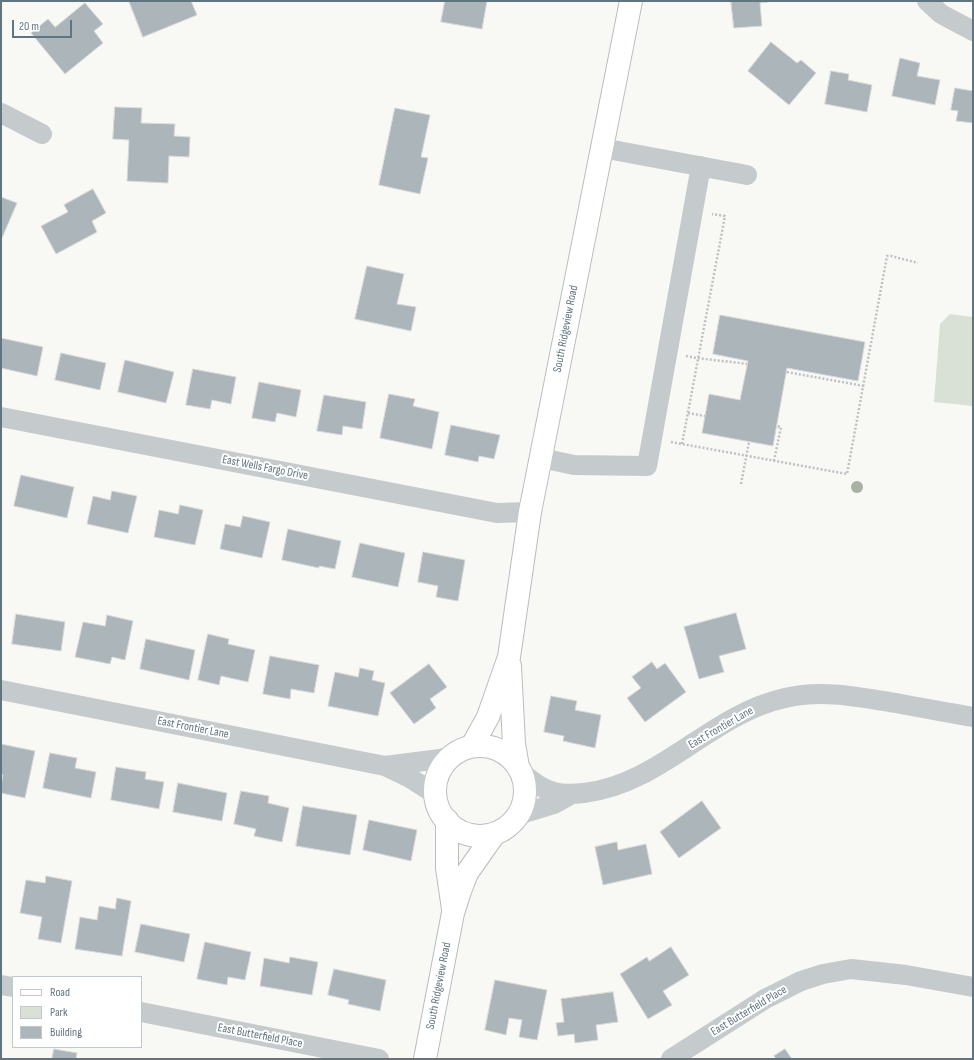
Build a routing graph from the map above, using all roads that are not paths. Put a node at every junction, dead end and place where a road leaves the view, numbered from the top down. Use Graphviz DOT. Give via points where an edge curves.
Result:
graph roads {
  1 [pos="630,1"];
  2 [pos="927,1"];
  3 [pos="973,31"];
  4 [pos="1,113"];
  5 [pos="42,134"];
  6 [pos="602,148"];
  7 [pos="701,166"];
  8 [pos="747,175"];
  9 [pos="1,417"];
  10 [pos="541,458"];
  11 [pos="530,512"];
  12 [pos="509,657"];
  13 [pos="1,690"];
  14 [pos="973,717"];
  15 [pos="472,746"];
  16 [pos="450,756"];
  17 [pos="385,766"];
  18 [pos="519,769"];
  19 [pos="435,794"];
  20 [pos="572,794"];
  21 [pos="518,815"];
  22 [pos="447,820"];
  23 [pos="495,833"];
  24 [pos="453,912"];
  25 [pos="1,985"];
  26 [pos="12,987"];
  27 [pos="973,987"];
  28 [pos="142,1012"];
  29 [pos="379,1059"];
  30 [pos="425,1059"];
  31 [pos="671,1059"];
  1 -- 6 [label="main road, South Ridgeview Road"];
  2 -- 3 [label="street" via="941,14"];
  4 -- 5 [label="street"];
  6 -- 7 [label="street"];
  6 -- 10 [label="main road, South Ridgeview Road"];
  7 -- 8 [label="street"];
  7 -- 10 [label="street" via="647,466 574,465"];
  9 -- 11 [label="street, East Wells Fargo Drive" via="497,513"];
  10 -- 11 [label="main road, South Ridgeview Road"];
  11 -- 12 [label="main road, South Ridgeview Road"];
  12 -- 15 [label="main road" via="488,717"];
  12 -- 18 [label="main road" via="514,744"];
  13 -- 17 [label="street, East Frontier Lane"];
  14 -- 20 [label="street, East Frontier Lane" via="862,697 802,694 752,708 642,775 612,787"];
  15 -- 16 [label="main road"];
  15 -- 18 [label="main road" via="487,746 501,751 513,760"];
  16 -- 17 [label="street"];
  16 -- 19 [label="main road" via="439,772"];
  17 -- 19 [label="street"];
  18 -- 20 [label="street" via="539,786 554,792"];
  18 -- 21 [label="main road" via="525,786 524,801"];
  19 -- 22 [label="main road" via="436,801"];
  20 -- 21 [label="street" via="554,804"];
  21 -- 23 [label="main road" via="508,826"];
  22 -- 23 [label="main road" via="465,833"];
  22 -- 24 [label="main road" via="447,868"];
  23 -- 24 [label="main road" via="467,873"];
  24 -- 30 [label="main road, South Ridgeview Road"];
  25 -- 26 [label="street"];
  27 -- 31 [label="street, East Butterfield Place" via="906,975 851,969 823,974 801,981 765,999"];
  28 -- 29 [label="street, East Butterfield Place"];
}
